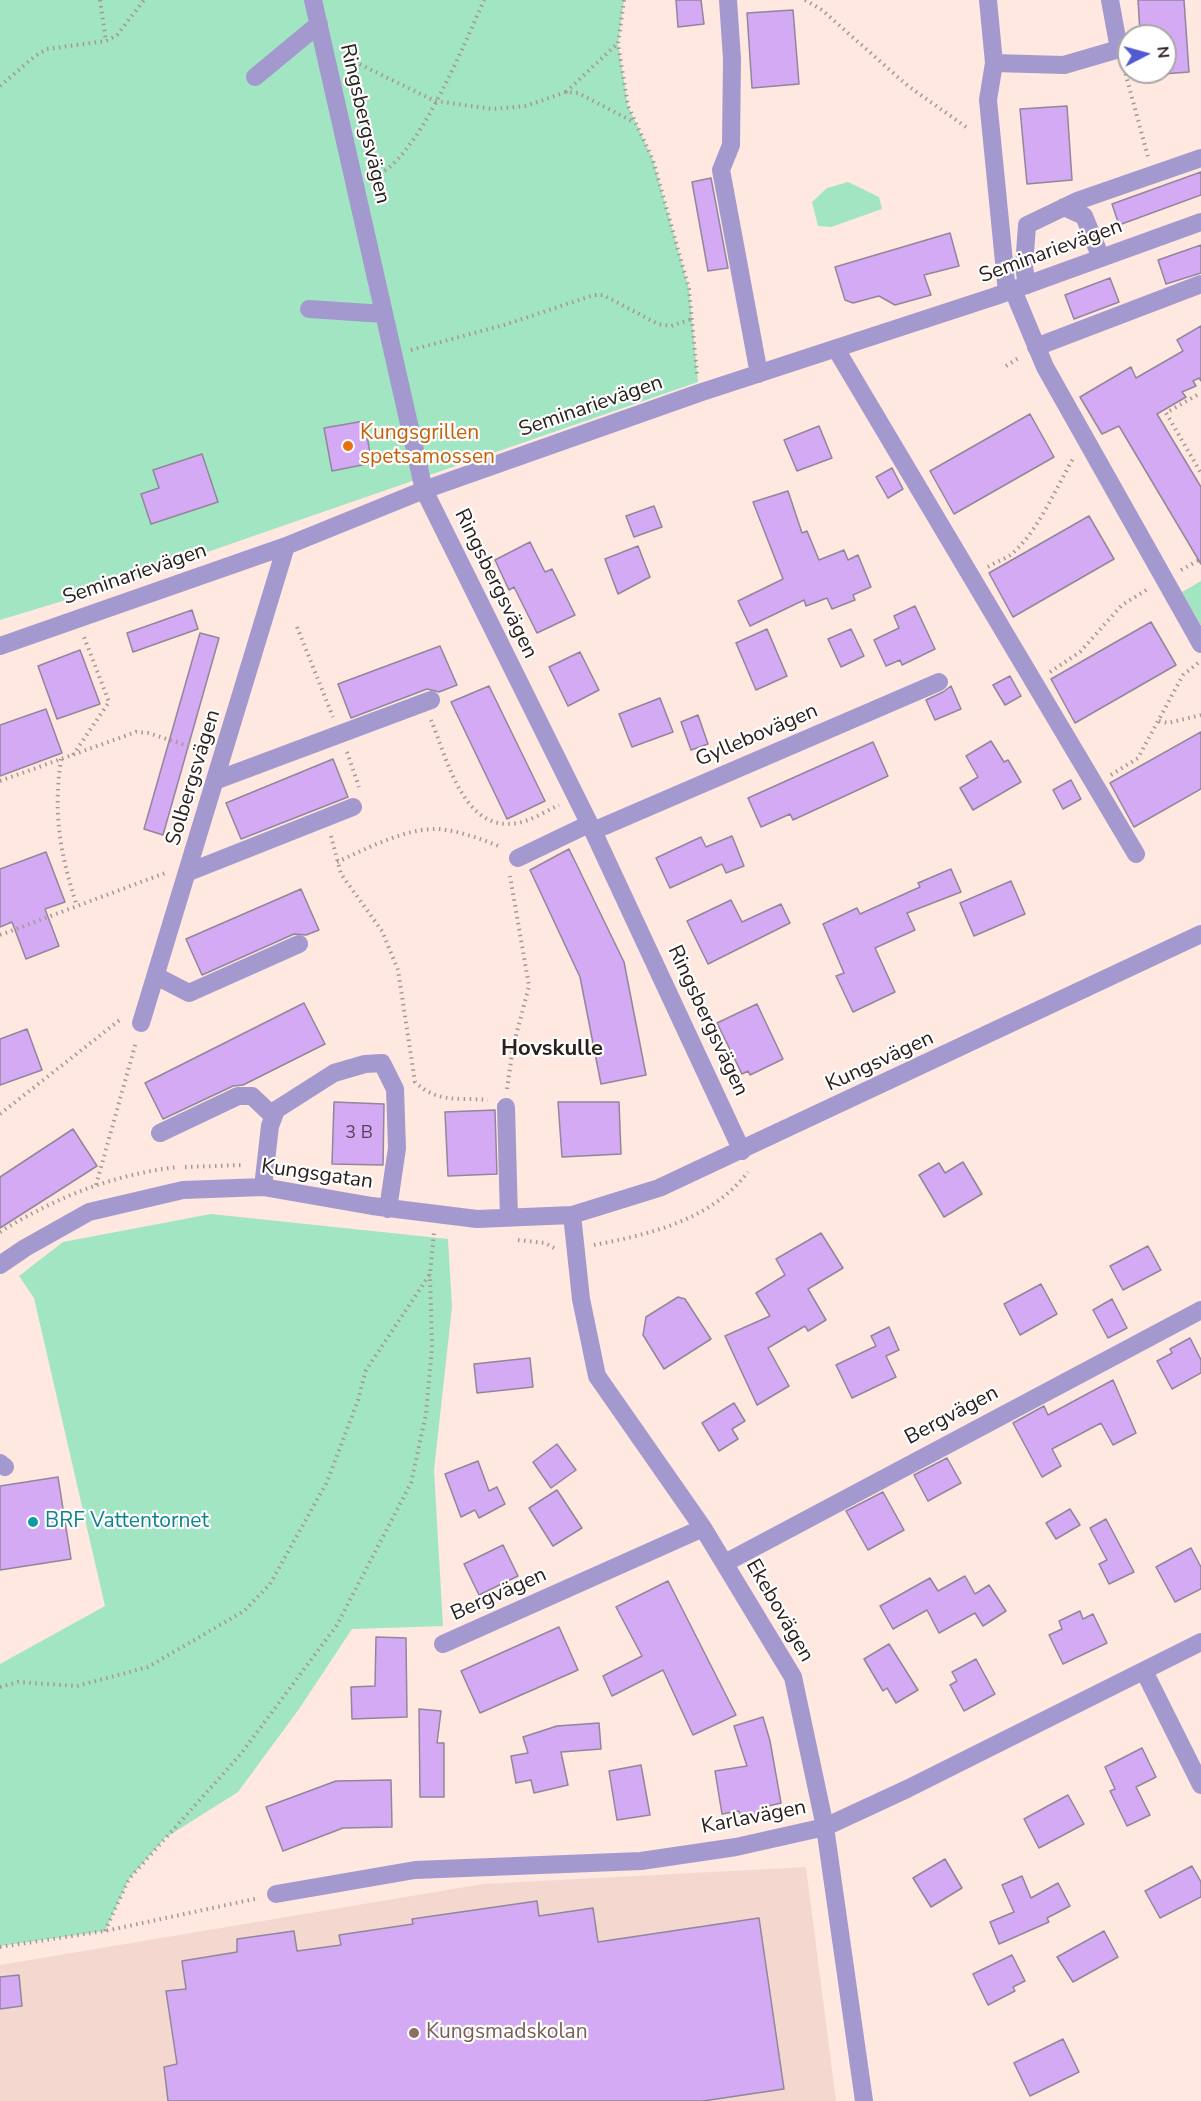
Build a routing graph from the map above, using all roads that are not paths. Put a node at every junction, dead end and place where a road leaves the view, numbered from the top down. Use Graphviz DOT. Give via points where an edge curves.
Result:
graph roads {
  1 [pos="313,0"];
  2 [pos="728,0"];
  3 [pos="988,0"];
  4 [pos="1110,0"];
  5 [pos="319,24"];
  6 [pos="994,63"];
  7 [pos="255,76"];
  8 [pos="1201,158"];
  9 [pos="1064,207"];
  10 [pos="1201,222"];
  11 [pos="1101,258"];
  12 [pos="1201,284"];
  13 [pos="1015,289"];
  14 [pos="309,309"];
  15 [pos="384,314"];
  16 [pos="1036,347"];
  17 [pos="836,349"];
  18 [pos="759,374"];
  19 [pos="424,490"];
  20 [pos="286,546"];
  21 [pos="1201,644"];
  22 [pos="0,646"];
  23 [pos="939,681"];
  24 [pos="427,702"];
  25 [pos="217,780"];
  26 [pos="353,807"];
  27 [pos="591,827"];
  28 [pos="1136,854"];
  29 [pos="518,858"];
  30 [pos="190,867"];
  31 [pos="1201,934"];
  32 [pos="299,944"];
  33 [pos="156,976"];
  34 [pos="141,1023"];
  35 [pos="506,1107"];
  36 [pos="273,1116"];
  37 [pos="160,1133"];
  38 [pos="742,1151"];
  39 [pos="263,1187"];
  40 [pos="388,1209"];
  41 [pos="572,1215"];
  42 [pos="509,1218"];
  43 [pos="0,1265"];
  44 [pos="1201,1310"];
  45 [pos="703,1528"];
  46 [pos="725,1563"];
  47 [pos="1201,1642"];
  48 [pos="443,1644"];
  49 [pos="1144,1671"];
  50 [pos="1201,1785"];
  51 [pos="825,1827"];
  52 [pos="276,1894"];
  53 [pos="864,2101"];
  1 -- 5 [label="street, Ringsbergsvägen"];
  2 -- 18 [label="street" via="731,145 721,170"];
  3 -- 6 [label="street"];
  4 -- 6 [label="street" via="1119,49 1064,65"];
  5 -- 7 [label="street"];
  5 -- 15 [label="street, Ringsbergsvägen"];
  6 -- 13 [label="street" via="988,100 992,146"];
  8 -- 9 [label="street"];
  9 -- 11 [label="street" via="1084,216"];
  9 -- 13 [label="street" via="1027,225 1024,267"];
  10 -- 11 [label="street, Seminarievägen"];
  11 -- 13 [label="street, Seminarievägen"];
  12 -- 16 [label="street"];
  13 -- 16 [label="street"];
  13 -- 17 [label="street, Seminarievägen"];
  14 -- 15 [label="street"];
  15 -- 19 [label="street, Ringsbergsvägen"];
  16 -- 21 [label="street"];
  17 -- 18 [label="street, Seminarievägen"];
  17 -- 28 [label="street"];
  18 -- 19 [label="street, Seminarievägen"];
  19 -- 20 [label="street, Seminarievägen"];
  19 -- 27 [label="street, Ringsbergsvägen"];
  20 -- 22 [label="street, Seminarievägen"];
  20 -- 25 [label="street, Solbergsvägen"];
  23 -- 27 [label="street, Gyllebovägen"];
  24 -- 25 [label="street"];
  25 -- 30 [label="street, Solbergsvägen"];
  26 -- 30 [label="street"];
  27 -- 29 [label="street, Gyllebovägen"];
  27 -- 38 [label="street, Ringsbergsvägen"];
  30 -- 33 [label="street, Solbergsvägen"];
  31 -- 38 [label="street, Kungsvägen"];
  32 -- 33 [label="street" via="189,993"];
  33 -- 34 [label="street, Solbergsvägen"];
  35 -- 42 [label="street"];
  36 -- 37 [label="street" via="252,1096 238,1096"];
  36 -- 39 [label="street"];
  36 -- 40 [label="street" via="276,1110 334,1073 382,1063 395,1089 397,1148"];
  38 -- 41 [label="street, Kungsvägen" via="659,1188"];
  39 -- 40 [label="street, Kungsgatan"];
  39 -- 43 [label="street, Kungsgatan" via="183,1190 89,1212"];
  40 -- 42 [label="street, Kungsgatan" via="477,1220"];
  41 -- 42 [label="street, Kungsgatan"];
  41 -- 45 [label="street, Ekebovägen" via="581,1299 597,1376"];
  44 -- 46 [label="street, Bergvägen"];
  45 -- 46 [label="street, Ekebovägen"];
  45 -- 48 [label="street, Bergvägen"];
  46 -- 51 [label="street, Ekebovägen" via="793,1677"];
  47 -- 49 [label="street, Karlavägen"];
  49 -- 50 [label="street"];
  49 -- 51 [label="street, Karlavägen"];
  51 -- 52 [label="street, Karlavägen" via="736,1847 641,1861 415,1870"];
  51 -- 53 [label="street, Ekebovägen"];
}
